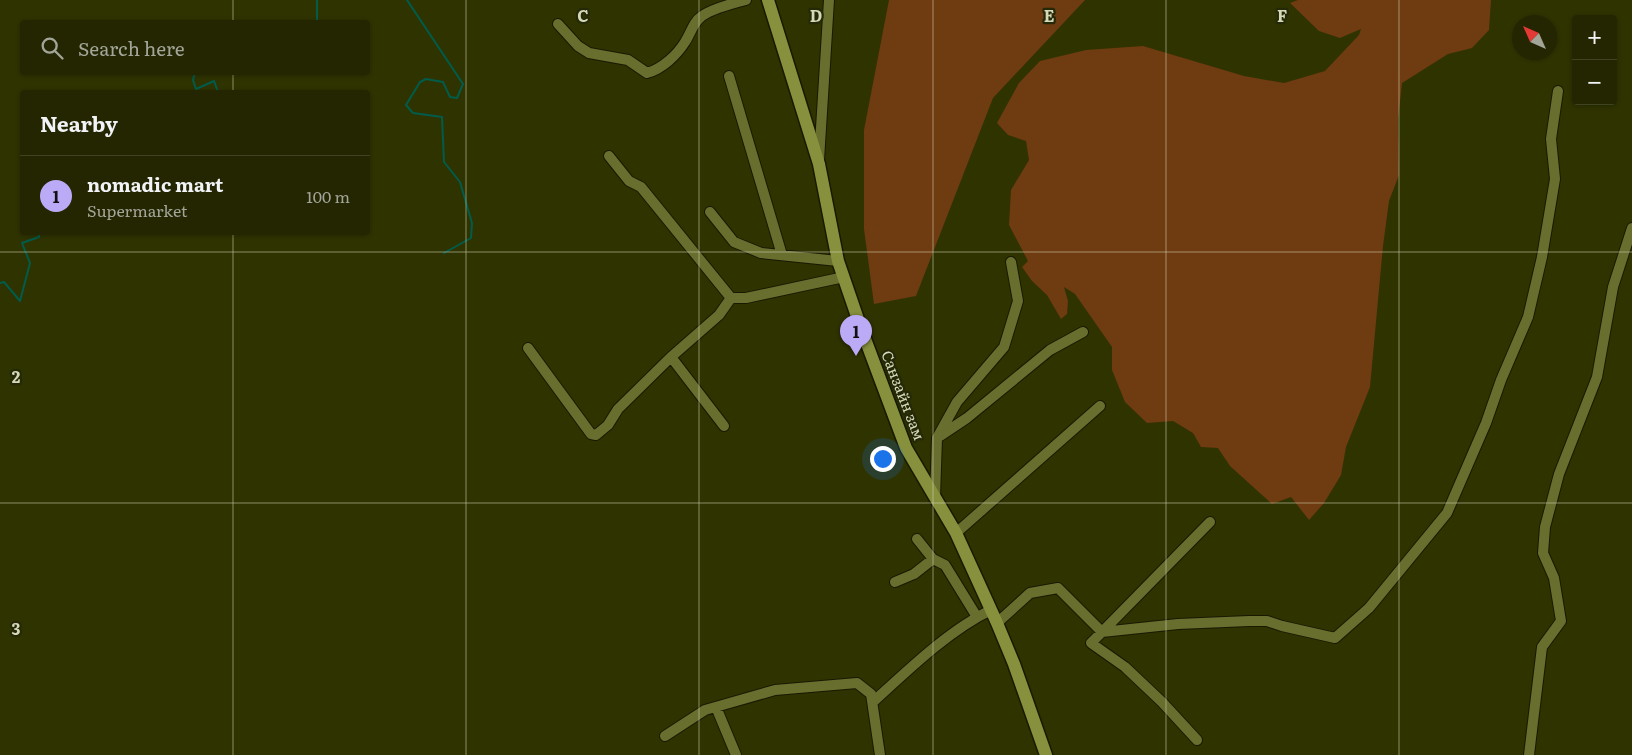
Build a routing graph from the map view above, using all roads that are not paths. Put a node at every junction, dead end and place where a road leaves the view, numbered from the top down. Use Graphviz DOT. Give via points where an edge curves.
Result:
graph roads {
  1 [pos="746,0"];
  2 [pos="768,0"];
  3 [pos="828,0"];
  4 [pos="558,24"];
  5 [pos="729,76"];
  6 [pos="1558,91"];
  7 [pos="609,156"];
  8 [pos="819,164"];
  9 [pos="710,212"];
  10 [pos="1632,228"];
  11 [pos="782,255"];
  12 [pos="838,261"];
  13 [pos="1011,262"];
  14 [pos="844,277"];
  15 [pos="731,298"];
  16 [pos="1084,332"];
  17 [pos="528,348"];
  18 [pos="671,357"];
  19 [pos="1100,406"];
  20 [pos="724,426"];
  21 [pos="937,438"];
  22 [pos="935,497"];
  23 [pos="1210,522"];
  24 [pos="956,533"];
  25 [pos="917,539"];
  26 [pos="933,559"];
  27 [pos="895,582"];
  28 [pos="991,610"];
  29 [pos="977,617"];
  30 [pos="997,623"];
  31 [pos="1102,632"];
  32 [pos="872,702"];
  33 [pos="716,707"];
  34 [pos="665,736"];
  35 [pos="1197,740"];
  36 [pos="736,755"];
  37 [pos="880,755"];
  38 [pos="1046,755"];
  39 [pos="1529,755"];
  1 -- 4 [label="street" via="703,15 678,51 647,73 628,60 589,53"];
  2 -- 8 [label="main road, Санзайн зам"];
  3 -- 8 [label="street"];
  5 -- 11 [label="street"];
  6 -- 31 [label="street" via="1551,139 1555,179 1528,317 1447,513 1369,608 1335,638 1267,621 1178,624"];
  7 -- 15 [label="street" via="629,181 640,187"];
  8 -- 12 [label="main road, Санзайн зам"];
  9 -- 11 [label="street" via="734,242 761,253"];
  10 -- 39 [label="street" via="1613,287 1597,377 1559,474 1545,527 1543,553 1554,578 1561,621 1542,647"];
  11 -- 12 [label="street"];
  12 -- 14 [label="main road, Санзайн зам"];
  13 -- 21 [label="street" via="1018,301 1004,347 957,402"];
  14 -- 15 [label="street" via="746,298"];
  14 -- 22 [label="main road, Санзайн зам" via="906,448"];
  15 -- 18 [label="street" via="719,315"];
  16 -- 21 [label="street" via="1050,350"];
  17 -- 18 [label="street" via="591,434 596,435"];
  18 -- 20 [label="street"];
  19 -- 24 [label="street"];
  21 -- 22 [label="street"];
  22 -- 24 [label="main road, Санзайн зам"];
  23 -- 31 [label="street"];
  24 -- 28 [label="main road, Санзайн зам"];
  25 -- 26 [label="street"];
  26 -- 27 [label="street" via="914,574"];
  26 -- 29 [label="street" via="945,565"];
  28 -- 29 [label="street"];
  28 -- 30 [label="main road, Санзайн зам"];
  29 -- 32 [label="street"];
  30 -- 31 [label="street" via="1030,593 1058,588"];
  30 -- 38 [label="main road, Санзайн зам"];
  31 -- 35 [label="street" via="1091,643 1125,667"];
  32 -- 33 [label="street" via="867,690 847,683 775,690"];
  32 -- 37 [label="street"];
  33 -- 34 [label="street" via="705,710"];
  33 -- 36 [label="street"];
}
